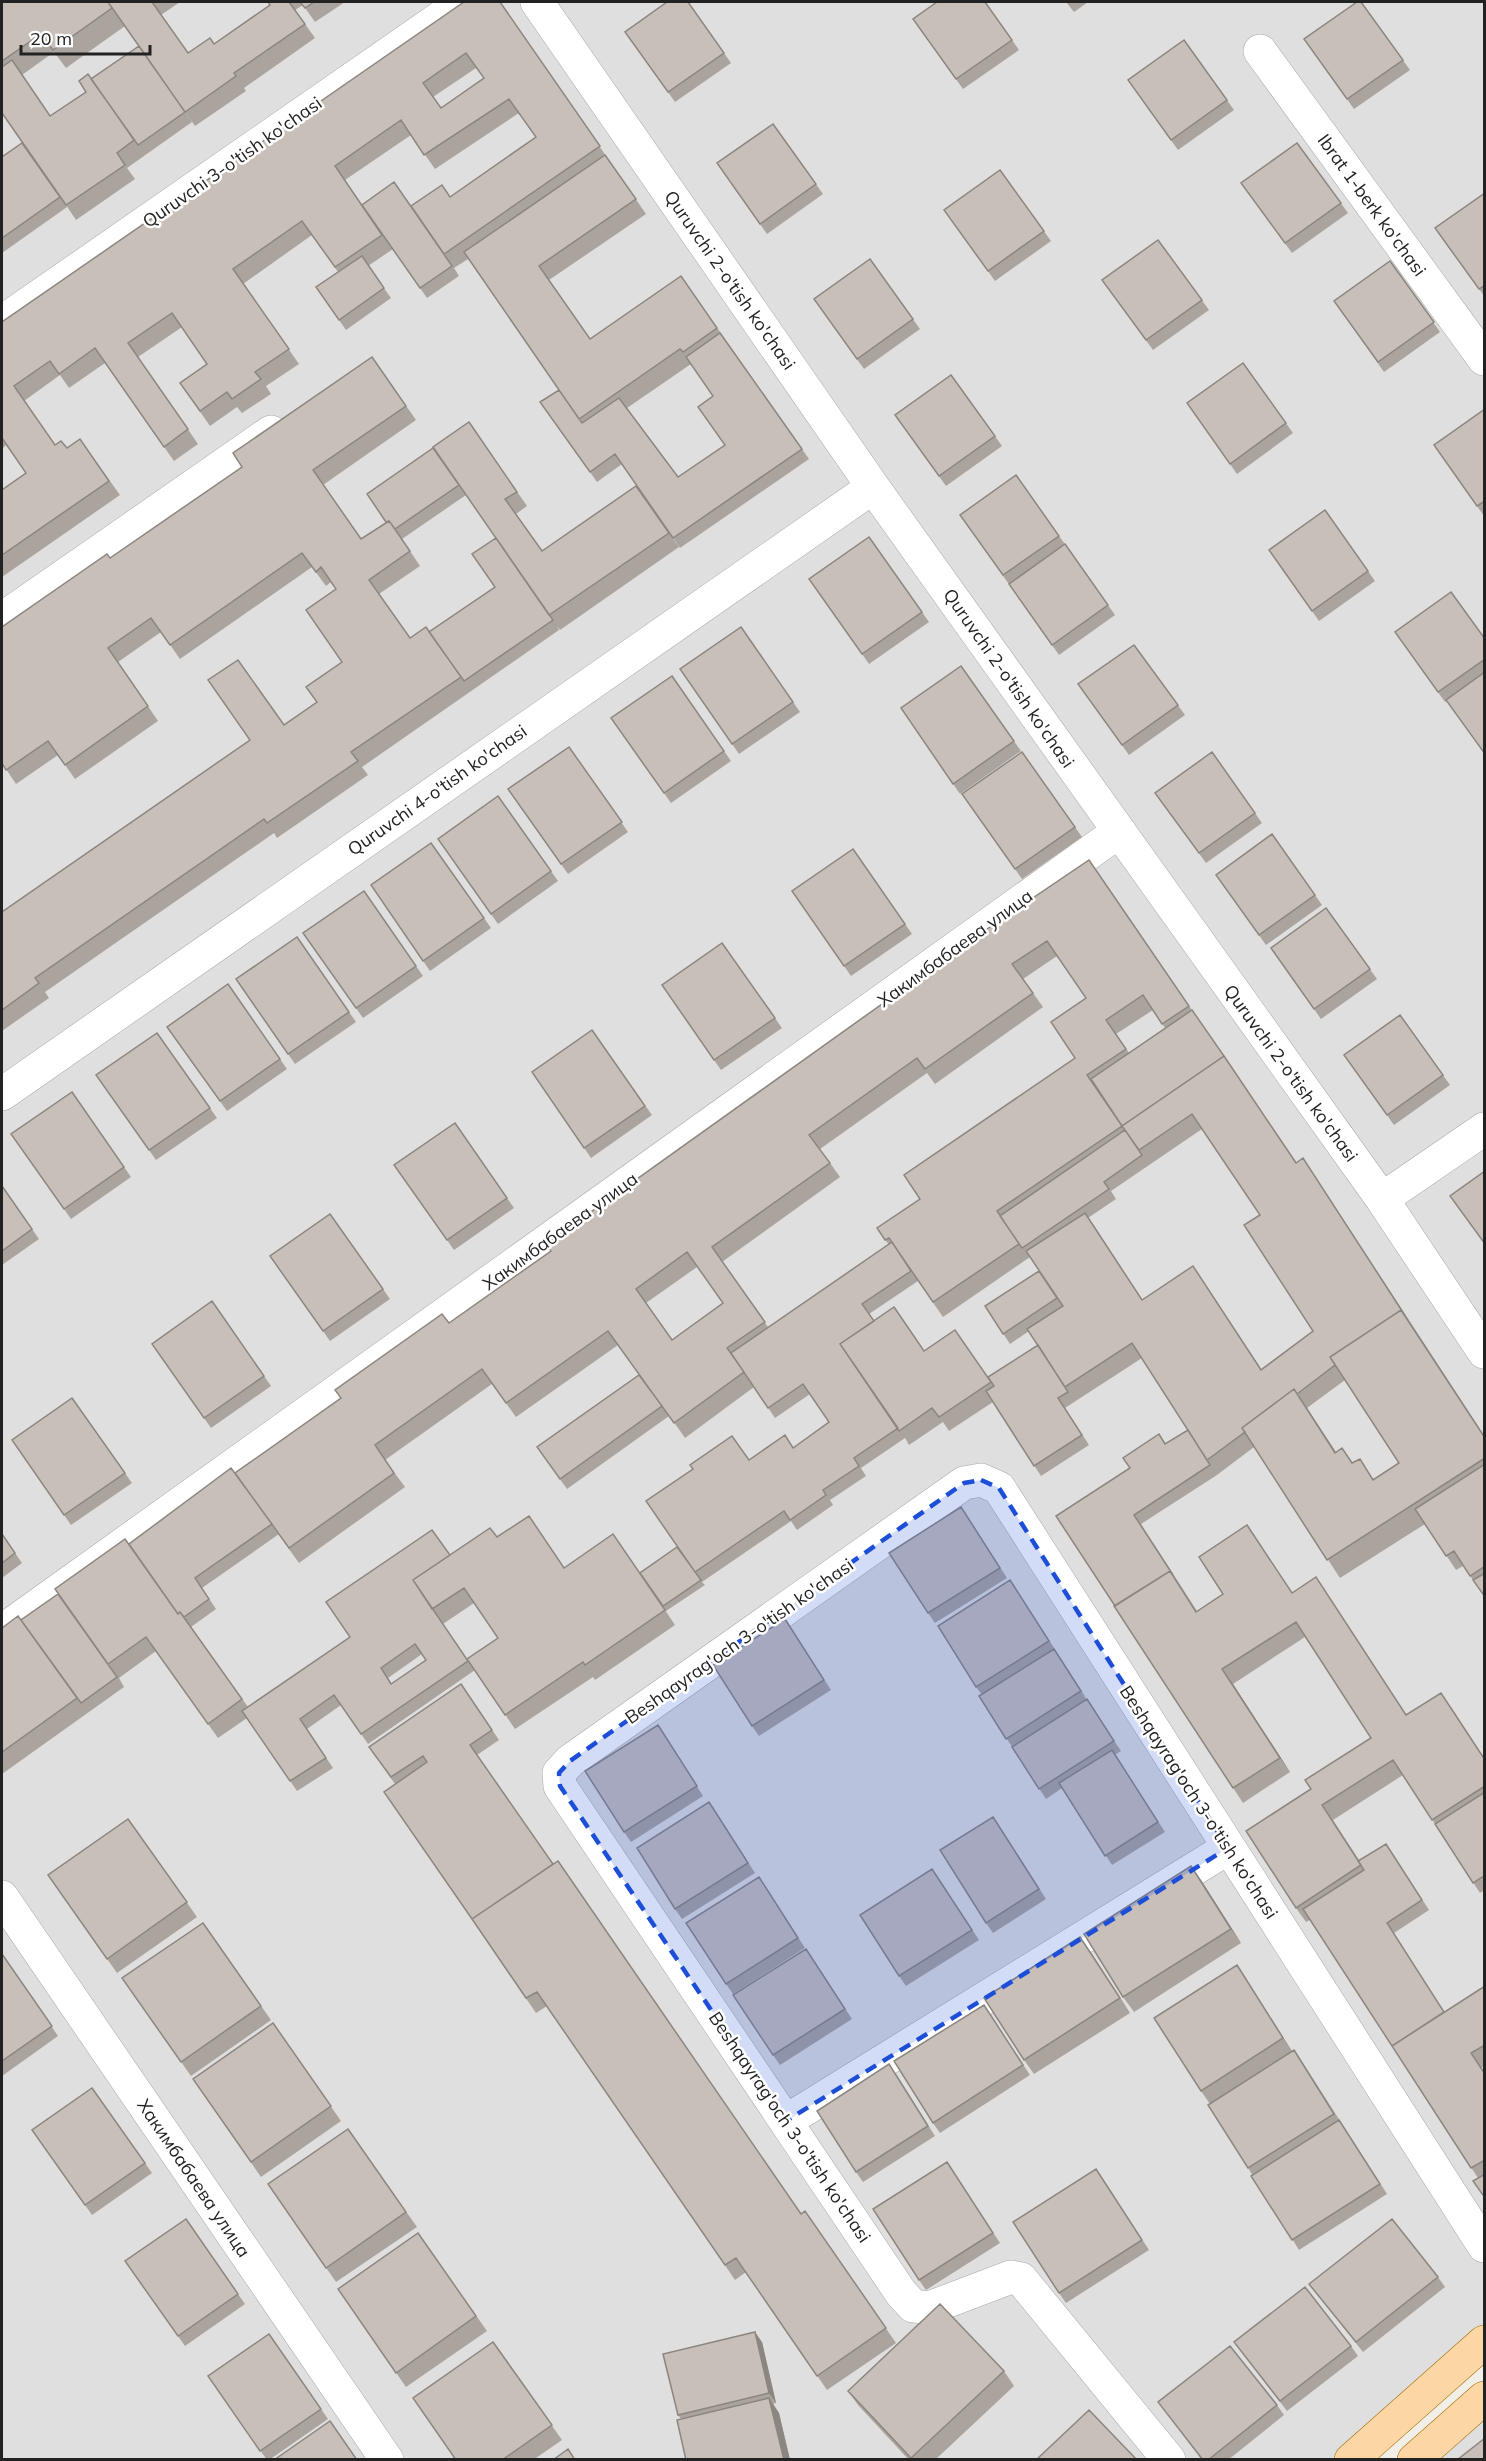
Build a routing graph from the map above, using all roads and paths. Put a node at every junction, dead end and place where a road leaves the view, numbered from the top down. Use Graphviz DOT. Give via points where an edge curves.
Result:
graph roads {
  1 [pos="463,2"];
  2 [pos="537,2"];
  3 [pos="1260,51"];
  4 [pos="2,322"];
  5 [pos="1485,359"];
  6 [pos="299,412"];
  7 [pos="873,487"];
  8 [pos="2,619"];
  9 [pos="1118,832"];
  10 [pos="2,1094"];
  11 [pos="1485,1129"];
  12 [pos="1382,1199"];
  13 [pos="1485,1352"];
  14 [pos="2,1631"];
  15 [pos="1228,1848"];
  16 [pos="2,1897"];
  17 [pos="786,2121"];
  18 [pos="1485,2246"];
  19 [pos="1485,2342"];
  20 [pos="1485,2398"];
  21 [pos="387,2460"];
  22 [pos="1168,2460"];
  23 [pos="1350,2460"];
  24 [pos="1414,2460"];
  1 -- 4 [label="street, Quruvchi 3-o'tish ko'chasi"];
  2 -- 7 [label="street, Quruvchi 2-o'tish ko'chasi"];
  3 -- 5 [label="street, Ibrat 1-berk ko'chasi"];
  6 -- 8 [label="street"];
  7 -- 9 [label="street, Quruvchi 2-o'tish ko'chasi"];
  7 -- 10 [label="street, Quruvchi 4-o'tish ko'chasi"];
  9 -- 12 [label="street, Quruvchi 2-o'tish ko'chasi"];
  9 -- 14 [label="street, Хакимбабаева улица"];
  11 -- 12 [label="street"];
  12 -- 13 [label="street, Quruvchi 2-o'tish ko'chasi"];
  15 -- 17 [label="street"];
  15 -- 17 [label="street, Beshqayrag'och 3-o'tish ko'chasi" via="999,1488 981,1480 964,1483 570,1761 559,1773 560,1786"];
  15 -- 18 [label="street, Beshqayrag'och 3-o'tish ko'chasi"];
  16 -- 21 [label="street, Хакимбабаева улица"];
  17 -- 22 [label="street, Beshqayrag'och 3-o'tish ko'chasi" via="914,2307 929,2308 1011,2277 1021,2279"];
  19 -- 23 [label="main road"];
  20 -- 24 [label="main road"];
}
